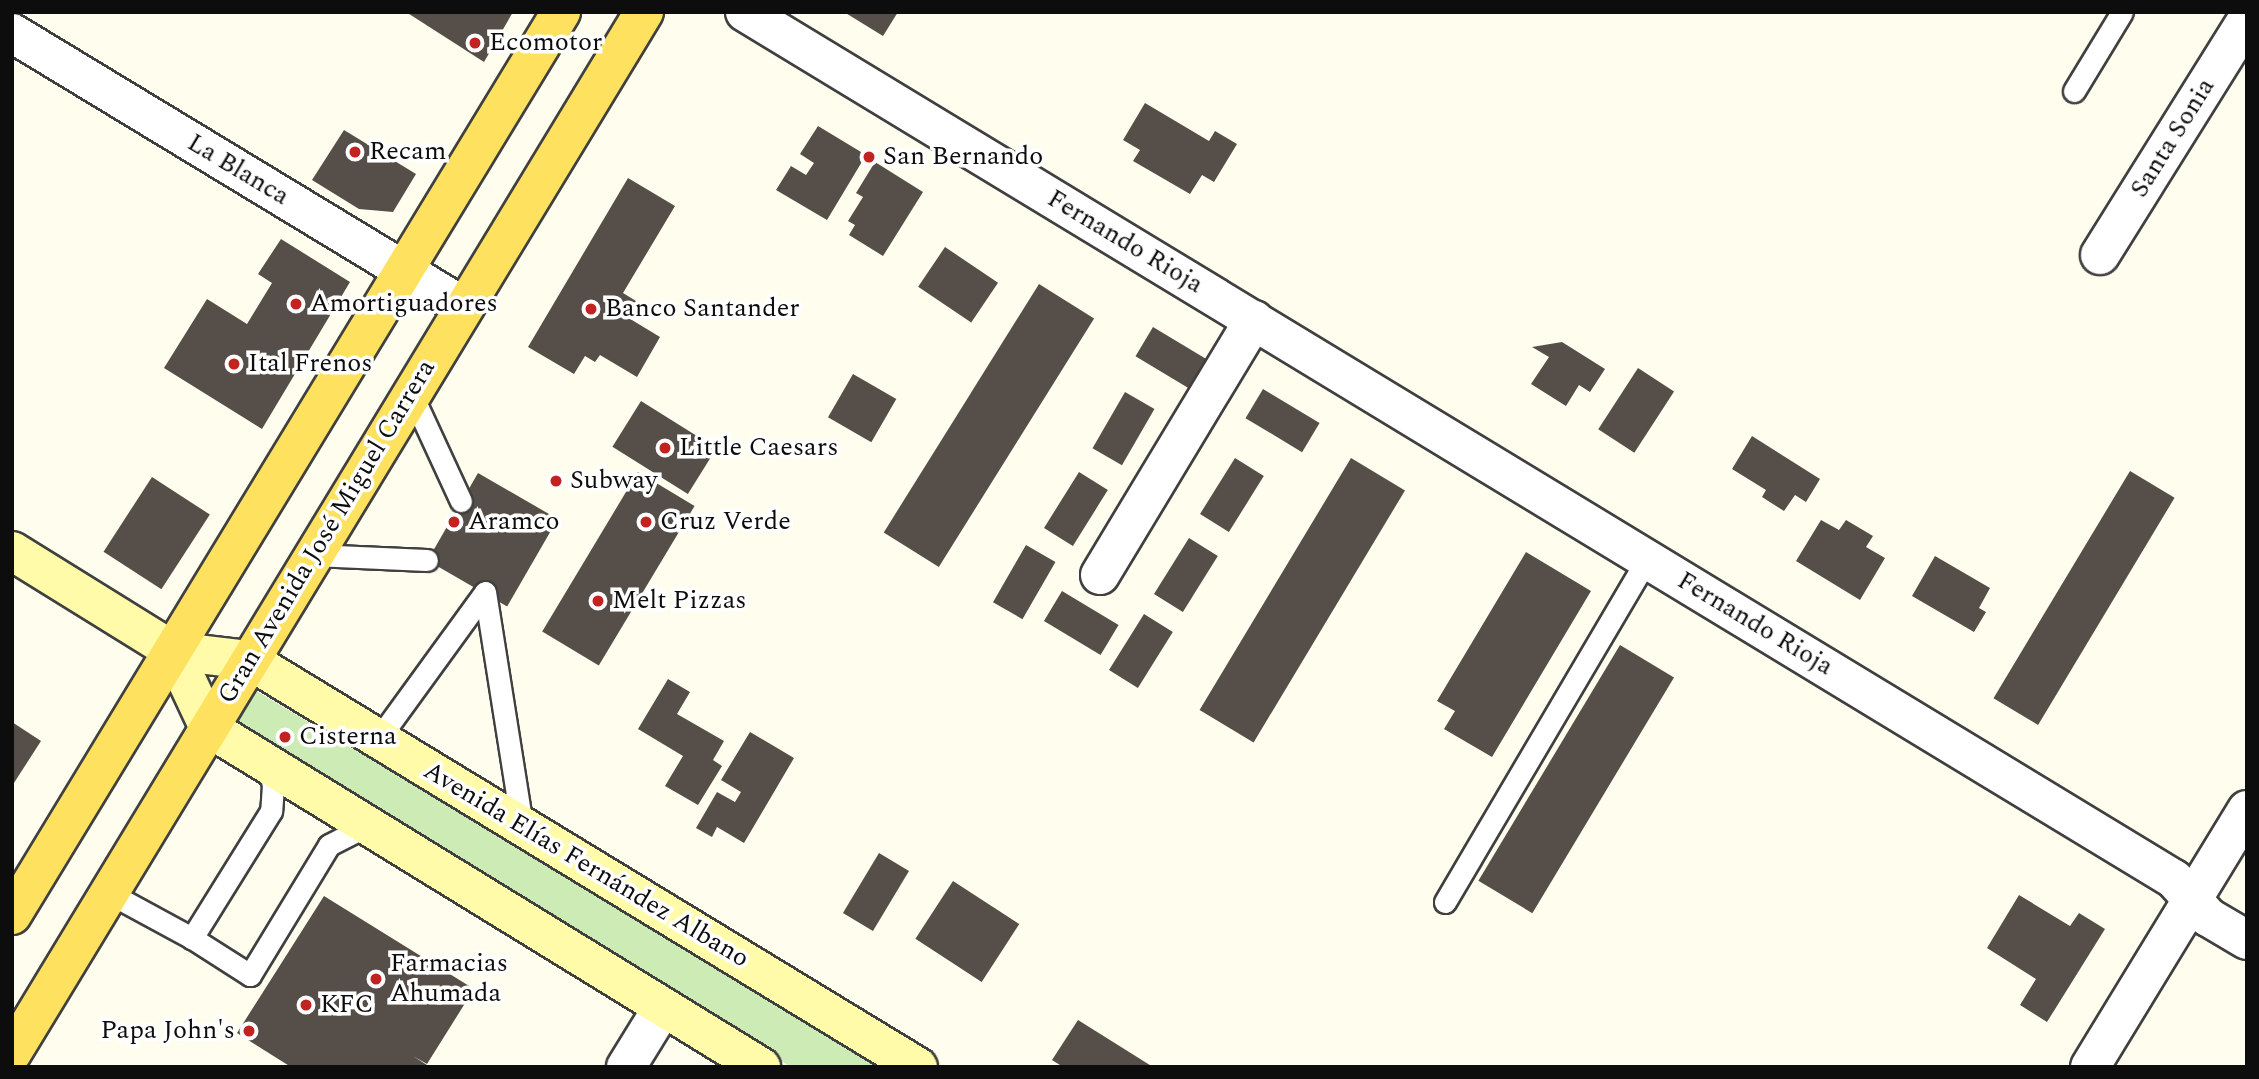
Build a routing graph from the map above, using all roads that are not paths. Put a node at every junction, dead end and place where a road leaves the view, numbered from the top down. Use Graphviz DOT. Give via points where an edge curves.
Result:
graph roads {
  1 [pos="561,12"];
  2 [pos="644,12"];
  3 [pos="745,12"];
  4 [pos="2122,12"];
  5 [pos="2247,20"];
  6 [pos="12,33"];
  7 [pos="2074,91"];
  8 [pos="2100,255"];
  9 [pos="403,270"];
  10 [pos="464,307"];
  11 [pos="1254,320"];
  12 [pos="411,393"];
  13 [pos="461,502"];
  14 [pos="12,551"];
  15 [pos="313,555"];
  16 [pos="1647,559"];
  17 [pos="427,560"];
  18 [pos="1100,575"];
  19 [pos="173,650"];
  20 [pos="249,660"];
  21 [pos="209,728"];
  22 [pos="379,738"];
  23 [pos="268,765"];
  24 [pos="2247,810"];
  25 [pos="522,825"];
  26 [pos="366,826"];
  27 [pos="109,893"];
  28 [pos="2192,898"];
  29 [pos="1445,902"];
  30 [pos="12,915"];
  31 [pos="192,938"];
  32 [pos="2247,940"];
  33 [pos="663,1007"];
  34 [pos="12,1053"];
  35 [pos="626,1067"];
  36 [pos="761,1067"];
  37 [pos="918,1067"];
  38 [pos="2090,1067"];
  1 -- 9 [label="main road"];
  2 -- 10 [label="main road, Gran Avenida José Miguel Carrera"];
  3 -- 11 [label="street, Fernando Rioja"];
  4 -- 7 [label="lane"];
  5 -- 8 [label="street, Santa Sonia"];
  6 -- 9 [label="street, La Blanca"];
  9 -- 10 [label="street, La Blanca"];
  9 -- 19 [label="main road"];
  10 -- 12 [label="main road, Gran Avenida José Miguel Carrera"];
  11 -- 16 [label="street, Fernando Rioja"];
  11 -- 18 [label="street"];
  12 -- 13 [label="lane"];
  12 -- 15 [label="main road, Gran Avenida José Miguel Carrera"];
  14 -- 19 [label="main road, Avenida Elías Fernández Albano"];
  15 -- 17 [label="lane"];
  15 -- 20 [label="main road, Gran Avenida José Miguel Carrera"];
  16 -- 28 [label="street, Fernando Rioja" via="2174,879"];
  16 -- 29 [label="lane"];
  19 -- 20 [label="main road, Avenida Elías Fernández Albano"];
  19 -- 21 [label="main road"];
  19 -- 30 [label="main road"];
  20 -- 21 [label="main road, Gran Avenida José Miguel Carrera"];
  20 -- 22 [label="main road, Avenida Elías Fernández Albano"];
  21 -- 23 [label="main road"];
  21 -- 27 [label="main road, Gran Avenida José Miguel Carrera"];
  22 -- 25 [label="main road, Avenida Elías Fernández Albano"];
  22 -- 25 [label="lane" via="485,592"];
  23 -- 26 [label="main road"];
  23 -- 31 [label="lane" via="273,785 271,811"];
  24 -- 28 [label="street"];
  25 -- 37 [label="main road, Avenida Elías Fernández Albano"];
  26 -- 31 [label="lane" via="329,845 250,975"];
  26 -- 33 [label="main road"];
  27 -- 31 [label="lane"];
  27 -- 34 [label="main road, Gran Avenida José Miguel Carrera"];
  28 -- 32 [label="street, Fernando Rioja" via="2208,917"];
  28 -- 38 [label="street"];
  33 -- 35 [label="street"];
  33 -- 36 [label="main road"];
}
